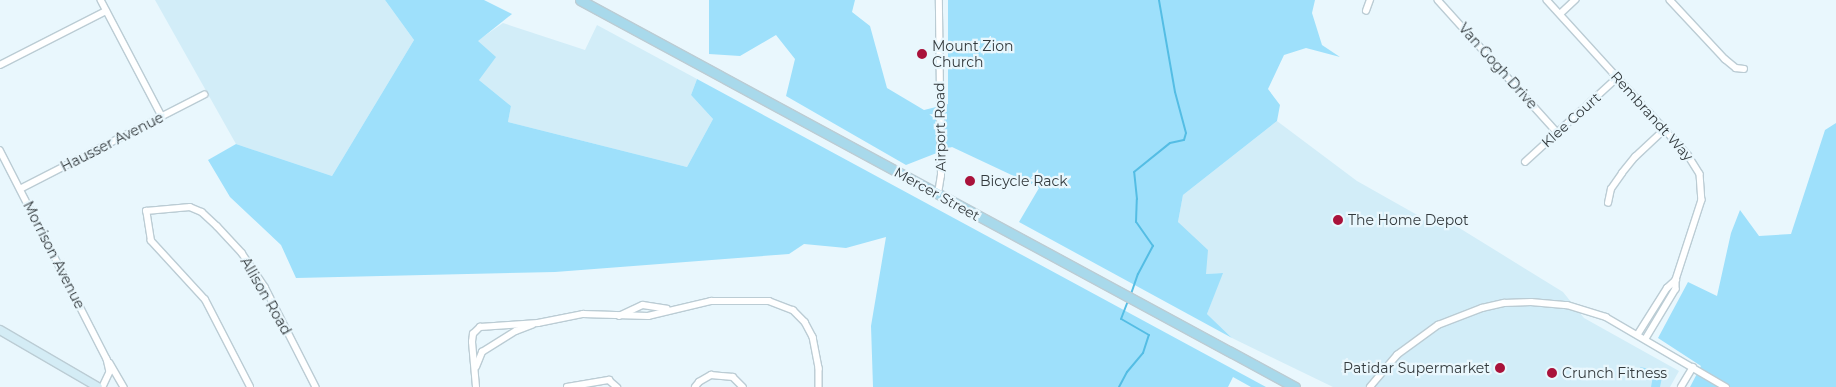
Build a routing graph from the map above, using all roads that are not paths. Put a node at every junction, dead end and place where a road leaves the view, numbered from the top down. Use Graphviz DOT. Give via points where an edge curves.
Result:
graph roads {
  1 [pos="100,0"];
  2 [pos="580,0"];
  3 [pos="939,0"];
  4 [pos="1370,0"];
  5 [pos="1438,0"];
  6 [pos="1547,0"];
  7 [pos="1575,0"];
  8 [pos="1670,0"];
  9 [pos="106,11"];
  10 [pos="1366,11"];
  11 [pos="1560,14"];
  12 [pos="0,65"];
  13 [pos="1744,69"];
  14 [pos="1617,78"];
  15 [pos="204,95"];
  16 [pos="162,116"];
  17 [pos="1665,129"];
  18 [pos="1558,132"];
  19 [pos="0,150"];
  20 [pos="1525,162"];
  21 [pos="20,189"];
  22 [pos="938,194"];
  23 [pos="1608,204"];
  24 [pos="1676,280"];
  25 [pos="674,308"];
  26 [pos="619,316"];
  27 [pos="538,323"];
  28 [pos="0,330"];
  29 [pos="1638,334"];
  30 [pos="1646,339"];
  31 [pos="107,359"];
  32 [pos="1693,367"];
  33 [pos="476,368"];
  34 [pos="98,387"];
  35 [pos="103,387"];
  36 [pos="124,387"];
  37 [pos="250,387"];
  38 [pos="316,387"];
  39 [pos="476,387"];
  40 [pos="567,387"];
  41 [pos="617,387"];
  42 [pos="694,387"];
  43 [pos="743,387"];
  44 [pos="819,387"];
  45 [pos="1295,387"];
  46 [pos="1370,387"];
  47 [pos="1681,387"];
  48 [pos="1726,387"];
  1 -- 9 [label="street"];
  2 -- 22 [label="main road, Mercer Street"];
  3 -- 22 [label="street, Airport Road" via="941,176"];
  4 -- 10 [label="street"];
  5 -- 18 [label="street, Van Gogh Drive"];
  6 -- 11 [label="street, Rembrandt Way"];
  7 -- 11 [label="street"];
  8 -- 13 [label="street" via="1725,59 1736,68"];
  9 -- 12 [label="street"];
  9 -- 16 [label="street"];
  11 -- 14 [label="street, Rembrandt Way"];
  14 -- 17 [label="street, Rembrandt Way"];
  14 -- 18 [label="street, Klee Court"];
  15 -- 16 [label="street, Hausser Avenue"];
  16 -- 21 [label="street, Hausser Avenue"];
  17 -- 23 [label="street" via="1613,185"];
  17 -- 24 [label="street, Rembrandt Way" via="1696,166 1703,190"];
  18 -- 20 [label="street, Klee Court"];
  19 -- 21 [label="street, Morrison Avenue"];
  21 -- 31 [label="street, Morrison Avenue"];
  22 -- 45 [label="main road, Mercer Street"];
  24 -- 29 [label="street, Rembrandt Way"];
  24 -- 30 [label="street, Rembrandt Way" via="1675,291"];
  25 -- 26 [label="street" via="648,316"];
  25 -- 26 [label="street" via="643,305"];
  25 -- 44 [label="street" via="711,301 769,302 786,306 810,329 817,355"];
  26 -- 27 [label="street" via="583,314"];
  27 -- 33 [label="street" via="482,352"];
  27 -- 33 [label="street" via="480,327 472,339"];
  28 -- 34 [label="street"];
  29 -- 30 [label="street"];
  29 -- 46 [label="street" via="1598,314 1566,305 1541,302 1495,304 1466,312 1429,330 1397,355"];
  30 -- 32 [label="street"];
  31 -- 35 [label="street" via="110,372"];
  31 -- 36 [label="street, Morrison Avenue"];
  32 -- 47 [label="street"];
  32 -- 48 [label="street"];
  33 -- 39 [label="street"];
  37 -- 38 [label="street, Allison Road" via="205,300 151,241 146,211 190,207 202,212 217,226 242,253 265,287"];
  40 -- 41 [label="street" via="609,380"];
  42 -- 43 [label="street" via="711,375 733,376"];
}
